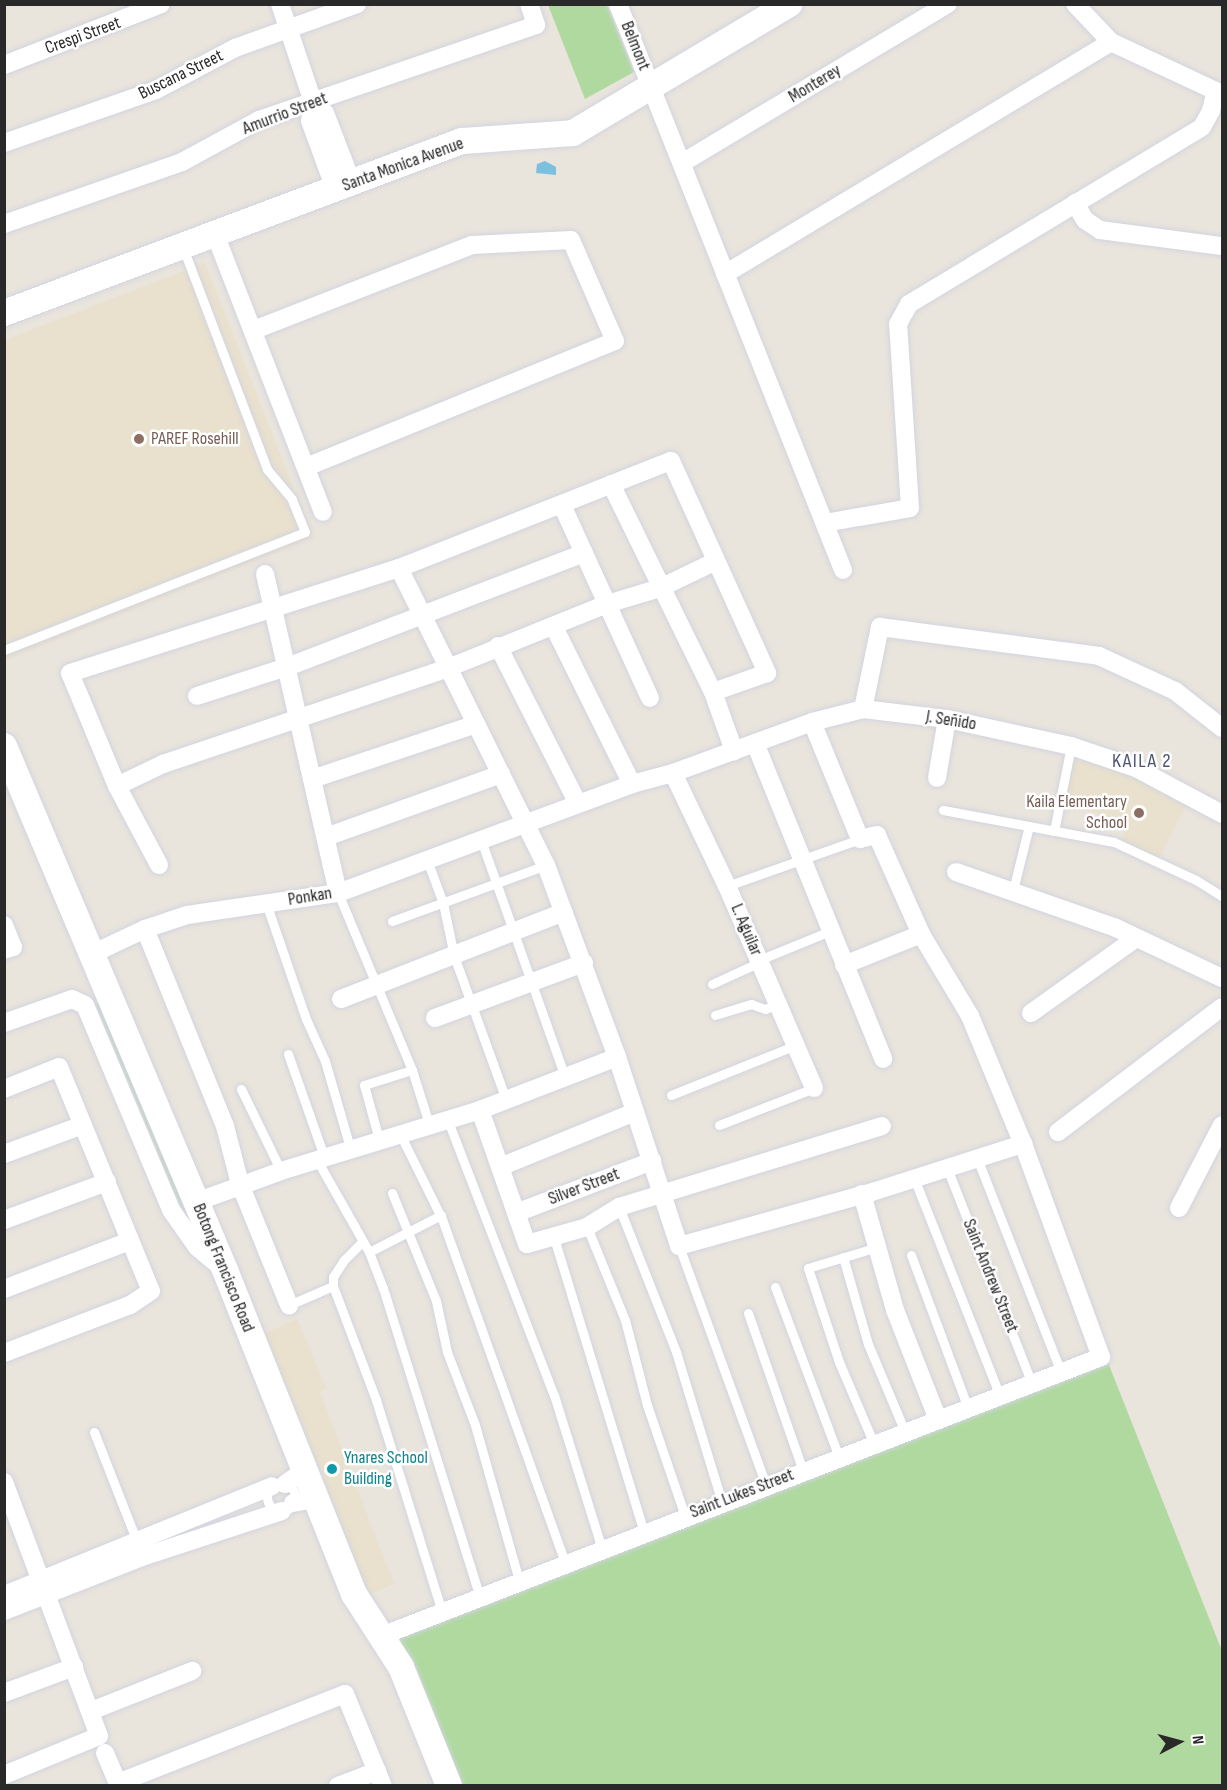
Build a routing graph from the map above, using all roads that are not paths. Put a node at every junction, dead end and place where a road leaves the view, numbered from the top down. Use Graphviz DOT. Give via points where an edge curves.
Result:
graph roads {
  1 [pos="161,4"];
  2 [pos="280,4"];
  3 [pos="357,4"];
  4 [pos="529,4"];
  5 [pos="618,4"];
  6 [pos="789,4"];
  7 [pos="948,4"];
  8 [pos="1075,4"];
  9 [pos="288,28"];
  10 [pos="1112,42"];
  11 [pos="4,65"];
  12 [pos="652,87"];
  13 [pos="1219,94"];
  14 [pos="313,102"];
  15 [pos="4,144"];
  16 [pos="682,163"];
  17 [pos="343,186"];
  18 [pos="1075,203"];
  19 [pos="4,224"];
  20 [pos="215,234"];
  21 [pos="182,246"];
  22 [pos="1222,246"];
  23 [pos="725,274"];
  24 [pos="4,313"];
  25 [pos="254,330"];
  26 [pos="307,467"];
  27 [pos="611,484"];
  28 [pos="562,505"];
  29 [pos="323,512"];
  30 [pos="825,522"];
  31 [pos="584,553"];
  32 [pos="716,561"];
  33 [pos="399,568"];
  34 [pos="843,570"];
  35 [pos="266,574"];
  36 [pos="660,588"];
  37 [pos="607,604"];
  38 [pos="274,610"];
  39 [pos="422,615"];
  40 [pos="554,627"];
  41 [pos="498,646"];
  42 [pos="4,650"];
  43 [pos="287,667"];
  44 [pos="448,668"];
  45 [pos="713,692"];
  46 [pos="197,696"];
  47 [pos="650,698"];
  48 [pos="863,709"];
  49 [pos="947,719"];
  50 [pos="299,720"];
  51 [pos="812,722"];
  52 [pos="476,724"];
  53 [pos="1222,728"];
  54 [pos="755,743"];
  55 [pos="4,746"];
  56 [pos="1071,746"];
  57 [pos="734,751"];
  58 [pos="673,773"];
  59 [pos="501,774"];
  60 [pos="937,778"];
  61 [pos="312,779"];
  62 [pos="632,784"];
  63 [pos="117,786"];
  64 [pos="578,804"];
  65 [pos="943,810"];
  66 [pos="1222,814"];
  67 [pos="526,823"];
  68 [pos="1029,826"];
  69 [pos="1054,831"];
  70 [pos="326,837"];
  71 [pos="860,839"];
  72 [pos="481,840"];
  73 [pos="803,859"];
  74 [pos="427,860"];
  75 [pos="159,865"];
  76 [pos="546,865"];
  77 [pos="956,872"];
  78 [pos="495,885"];
  79 [pos="727,886"];
  80 [pos="1013,890"];
  81 [pos="338,893"];
  82 [pos="1222,896"];
  83 [pos="266,903"];
  84 [pos="442,903"];
  85 [pos="564,912"];
  86 [pos="392,921"];
  87 [pos="4,926"];
  88 [pos="145,929"];
  89 [pos="830,931"];
  90 [pos="513,932"];
  91 [pos="921,934"];
  92 [pos="1136,938"];
  93 [pos="4,950"];
  94 [pos="90,955"];
  95 [pos="454,956"];
  96 [pos="759,961"];
  97 [pos="584,963"];
  98 [pos="844,965"];
  99 [pos="1222,978"];
  100 [pos="532,982"];
  101 [pos="712,984"];
  102 [pos="378,988"];
  103 [pos="341,999"];
  104 [pos="471,1004"];
  105 [pos="778,1004"];
  106 [pos="1222,1007"];
  107 [pos="1031,1013"];
  108 [pos="715,1015"];
  109 [pos="435,1018"];
  110 [pos="4,1023"];
  111 [pos="796,1045"];
  112 [pos="288,1054"];
  113 [pos="616,1056"];
  114 [pos="884,1059"];
  115 [pos="412,1070"];
  116 [pos="565,1077"];
  117 [pos="814,1088"];
  118 [pos="4,1089"];
  119 [pos="241,1089"];
  120 [pos="671,1095"];
  121 [pos="506,1100"];
  122 [pos="480,1110"];
  123 [pos="635,1112"];
  124 [pos="439,1124"];
  125 [pos="83,1125"];
  126 [pos="718,1125"];
  127 [pos="1222,1125"];
  128 [pos="882,1126"];
  129 [pos="1058,1132"];
  130 [pos="401,1136"];
  131 [pos="381,1143"];
  132 [pos="1023,1144"];
  133 [pos="351,1151"];
  134 [pos="4,1154"];
  135 [pos="976,1158"];
  136 [pos="321,1160"];
  137 [pos="652,1161"];
  138 [pos="500,1167"];
  139 [pos="947,1168"];
  140 [pos="280,1171"];
  141 [pos="914,1178"];
  142 [pos="107,1182"];
  143 [pos="240,1184"];
  144 [pos="392,1193"];
  145 [pos="663,1194"];
  146 [pos="862,1194"];
  147 [pos="196,1202"];
  148 [pos="619,1207"];
  149 [pos="1179,1208"];
  150 [pos="516,1213"];
  151 [pos="441,1215"];
  152 [pos="4,1220"];
  153 [pos="586,1227"];
  154 [pos="406,1231"];
  155 [pos="554,1238"];
  156 [pos="130,1241"];
  157 [pos="362,1242"];
  158 [pos="679,1246"];
  159 [pos="874,1248"];
  160 [pos="369,1252"];
  161 [pos="911,1255"];
  162 [pos="843,1257"];
  163 [pos="225,1270"];
  164 [pos="333,1286"];
  165 [pos="775,1287"];
  166 [pos="4,1289"];
  167 [pos="289,1305"];
  168 [pos="748,1312"];
  169 [pos="4,1353"];
  170 [pos="1061,1372"];
  171 [pos="1032,1384"];
  172 [pos="1000,1396"];
  173 [pos="968,1408"];
  174 [pos="938,1420"];
  175 [pos="94,1432"];
  176 [pos="905,1432"];
  177 [pos="874,1444"];
  178 [pos="839,1457"];
  179 [pos="803,1471"];
  180 [pos="287,1480"];
  181 [pos="4,1482"];
  182 [pos="766,1485"];
  183 [pos="722,1502"];
  184 [pos="297,1504"];
  185 [pos="9,1510"];
  186 [pos="685,1516"];
  187 [pos="644,1532"];
  188 [pos="602,1549"];
  189 [pos="140,1550"];
  190 [pos="566,1562"];
  191 [pos="519,1581"];
  192 [pos="44,1587"];
  193 [pos="4,1595"];
  194 [pos="480,1597"];
  195 [pos="4,1611"];
  196 [pos="442,1612"];
  197 [pos="384,1635"];
  198 [pos="74,1667"];
  199 [pos="192,1671"];
  200 [pos="4,1693"];
  201 [pos="91,1711"];
  202 [pos="105,1753"];
  203 [pos="4,1774"];
  204 [pos="380,1778"];
  205 [pos="118,1784"];
  206 [pos="338,1785"];
  207 [pos="449,1785"];
  1 -- 11 [label="street, Crespi Street"];
  2 -- 9 [label="street"];
  3 -- 9 [label="street, Buscana Street"];
  4 -- 14 [label="street, Amurrio Street" via="536,25"];
  5 -- 12 [label="street, Belmont"];
  6 -- 12 [label="street, Santa Monica Avenue"];
  7 -- 16 [label="street, Monterey"];
  8 -- 10 [label="street"];
  9 -- 14 [label="street"];
  9 -- 15 [label="street, Buscana Street" via="235,48 156,90"];
  10 -- 13 [label="street"];
  10 -- 23 [label="street"];
  12 -- 16 [label="street, Belmont"];
  12 -- 17 [label="street, Santa Monica Avenue" via="573,133 462,141"];
  13 -- 18 [label="street" via="1202,127"];
  14 -- 17 [label="street" via="325,113"];
  14 -- 19 [label="street, Amurrio Street" via="259,120 182,162"];
  16 -- 23 [label="street, Belmont"];
  17 -- 20 [label="street, Santa Monica Avenue"];
  18 -- 22 [label="street" via="1085,220 1100,230"];
  18 -- 30 [label="street" via="909,304 898,324 910,508"];
  20 -- 21 [label="street, Santa Monica Avenue"];
  20 -- 25 [label="street"];
  21 -- 24 [label="street, Santa Monica Avenue"];
  21 -- 42 [label="lane" via="267,469 292,499 305,532"];
  23 -- 30 [label="street, Belmont"];
  25 -- 26 [label="street"];
  25 -- 26 [label="street" via="472,245 571,240 615,341"];
  26 -- 29 [label="street"];
  27 -- 28 [label="street"];
  27 -- 32 [label="street" via="670,461"];
  27 -- 36 [label="street"];
  28 -- 31 [label="street"];
  28 -- 33 [label="street"];
  30 -- 34 [label="street, Belmont"];
  31 -- 37 [label="street"];
  31 -- 39 [label="street"];
  32 -- 36 [label="street"];
  32 -- 45 [label="street" via="767,673"];
  33 -- 38 [label="street"];
  33 -- 39 [label="street"];
  35 -- 38 [label="street"];
  36 -- 37 [label="street"];
  36 -- 45 [label="street"];
  37 -- 40 [label="street"];
  37 -- 47 [label="street"];
  38 -- 43 [label="street"];
  38 -- 63 [label="street" via="70,673"];
  39 -- 43 [label="street"];
  39 -- 44 [label="street"];
  40 -- 41 [label="street"];
  40 -- 62 [label="street"];
  41 -- 44 [label="street"];
  41 -- 64 [label="street"];
  43 -- 46 [label="street"];
  43 -- 50 [label="street"];
  44 -- 50 [label="street"];
  44 -- 52 [label="street"];
  45 -- 57 [label="street"];
  48 -- 49 [label="street, J. Señido"];
  48 -- 51 [label="street, J. Señido"];
  48 -- 53 [label="street" via="880,627 1100,656 1174,691"];
  49 -- 56 [label="street, J. Señido"];
  49 -- 60 [label="street"];
  50 -- 61 [label="street"];
  50 -- 63 [label="street" via="163,764"];
  51 -- 54 [label="street, J. Señido"];
  51 -- 71 [label="street"];
  52 -- 59 [label="street"];
  52 -- 61 [label="street"];
  54 -- 57 [label="street, J. Señido"];
  54 -- 73 [label="street"];
  55 -- 94 [label="street, Botong Francisco Road"];
  56 -- 66 [label="street, J. Señido" via="1136,768"];
  56 -- 69 [label="lane"];
  57 -- 58 [label="street, J. Señido"];
  58 -- 62 [label="street, J. Señido"];
  58 -- 79 [label="street, L. Aguilar"];
  59 -- 67 [label="street"];
  59 -- 70 [label="street"];
  61 -- 70 [label="street"];
  62 -- 64 [label="street, J. Señido"];
  63 -- 75 [label="street"];
  64 -- 67 [label="street, Ponkan"];
  65 -- 68 [label="lane"];
  67 -- 72 [label="street, Ponkan"];
  67 -- 76 [label="street"];
  68 -- 69 [label="lane"];
  68 -- 80 [label="lane"];
  69 -- 82 [label="lane" via="1114,842 1196,879"];
  70 -- 81 [label="street"];
  71 -- 73 [label="lane"];
  71 -- 91 [label="street" via="877,835"];
  72 -- 74 [label="street, Ponkan"];
  72 -- 78 [label="lane"];
  73 -- 79 [label="lane"];
  73 -- 89 [label="street"];
  74 -- 81 [label="street, Ponkan"];
  74 -- 84 [label="lane"];
  76 -- 78 [label="lane"];
  76 -- 85 [label="street"];
  77 -- 80 [label="street"];
  78 -- 84 [label="lane"];
  78 -- 90 [label="lane"];
  79 -- 96 [label="street, L. Aguilar"];
  80 -- 92 [label="street"];
  81 -- 83 [label="street, Ponkan"];
  81 -- 102 [label="lane"];
  83 -- 88 [label="street, Ponkan" via="187,915"];
  83 -- 133 [label="lane" via="325,1061"];
  84 -- 86 [label="lane"];
  84 -- 95 [label="lane"];
  85 -- 90 [label="street"];
  85 -- 97 [label="street"];
  87 -- 93 [label="street" via="13,947"];
  88 -- 94 [label="street, Ponkan"];
  88 -- 143 [label="street" via="225,1126"];
  89 -- 96 [label="lane"];
  89 -- 98 [label="street"];
  90 -- 95 [label="street"];
  90 -- 100 [label="lane"];
  91 -- 98 [label="street"];
  91 -- 132 [label="street" via="970,1016"];
  92 -- 99 [label="street"];
  92 -- 107 [label="street"];
  94 -- 147 [label="street, Botong Francisco Road"];
  95 -- 102 [label="street"];
  95 -- 104 [label="lane"];
  96 -- 101 [label="lane"];
  96 -- 105 [label="street, L. Aguilar"];
  97 -- 100 [label="street"];
  97 -- 113 [label="street"];
  98 -- 114 [label="street"];
  100 -- 104 [label="street"];
  100 -- 116 [label="lane"];
  102 -- 103 [label="street"];
  102 -- 115 [label="lane"];
  104 -- 109 [label="street"];
  104 -- 121 [label="lane"];
  105 -- 108 [label="lane" via="765,1009 751,1004"];
  105 -- 111 [label="street, L. Aguilar"];
  106 -- 129 [label="street"];
  110 -- 163 [label="street" via="72,999 85,1005 171,1210 197,1247"];
  111 -- 117 [label="street, L. Aguilar"];
  111 -- 120 [label="lane"];
  112 -- 136 [label="lane"];
  113 -- 116 [label="street"];
  113 -- 123 [label="street"];
  115 -- 124 [label="lane"];
  115 -- 131 [label="lane" via="364,1085"];
  116 -- 121 [label="street"];
  117 -- 126 [label="lane"];
  118 -- 125 [label="street" via="59,1067"];
  119 -- 140 [label="lane"];
  121 -- 122 [label="street"];
  122 -- 124 [label="street"];
  122 -- 138 [label="street"];
  123 -- 137 [label="street"];
  123 -- 138 [label="street"];
  124 -- 130 [label="street"];
  124 -- 188 [label="lane" via="554,1395"];
  125 -- 134 [label="street"];
  125 -- 142 [label="street"];
  127 -- 149 [label="street"];
  128 -- 145 [label="street"];
  130 -- 131 [label="street"];
  130 -- 151 [label="lane"];
  131 -- 133 [label="street"];
  132 -- 135 [label="street"];
  132 -- 170 [label="street, Saint Lukes Street" via="1101,1357"];
  133 -- 136 [label="street"];
  135 -- 139 [label="street"];
  135 -- 170 [label="lane"];
  136 -- 140 [label="street"];
  136 -- 157 [label="lane"];
  137 -- 145 [label="street"];
  137 -- 150 [label="street, Silver Street"];
  138 -- 150 [label="street"];
  139 -- 141 [label="street"];
  139 -- 171 [label="lane, Saint Andrew Street"];
  140 -- 143 [label="street"];
  141 -- 146 [label="street"];
  141 -- 172 [label="lane"];
  142 -- 152 [label="street"];
  142 -- 156 [label="street"];
  143 -- 147 [label="street"];
  143 -- 167 [label="street"];
  144 -- 154 [label="lane"];
  145 -- 148 [label="street"];
  145 -- 158 [label="street"];
  146 -- 158 [label="street"];
  146 -- 159 [label="street"];
  147 -- 163 [label="street, Botong Francisco Road"];
  148 -- 153 [label="street"];
  148 -- 183 [label="lane" via="676,1352"];
  150 -- 155 [label="street" via="527,1244"];
  151 -- 154 [label="lane"];
  151 -- 190 [label="lane"];
  153 -- 155 [label="street"];
  153 -- 186 [label="lane" via="624,1320 647,1405"];
  154 -- 160 [label="lane"];
  154 -- 191 [label="lane" via="436,1301 447,1352 475,1425"];
  155 -- 187 [label="lane"];
  156 -- 166 [label="street"];
  156 -- 169 [label="street" via="151,1291 130,1305"];
  157 -- 160 [label="lane"];
  157 -- 164 [label="lane" via="344,1260 333,1277"];
  158 -- 182 [label="lane"];
  159 -- 162 [label="lane"];
  159 -- 174 [label="street"];
  160 -- 194 [label="lane" via="434,1442"];
  161 -- 173 [label="lane"];
  162 -- 176 [label="lane" via="868,1344"];
  162 -- 177 [label="lane" via="808,1268 839,1362"];
  163 -- 180 [label="street, Botong Francisco Road"];
  164 -- 167 [label="lane"];
  164 -- 196 [label="lane" via="376,1400"];
  165 -- 178 [label="lane"];
  168 -- 179 [label="lane"];
  170 -- 171 [label="street, Saint Lukes Street"];
  171 -- 172 [label="street, Saint Lukes Street"];
  172 -- 173 [label="street, Saint Lukes Street"];
  173 -- 174 [label="street, Saint Lukes Street"];
  174 -- 176 [label="street, Saint Lukes Street"];
  175 -- 189 [label="lane"];
  176 -- 177 [label="street, Saint Lukes Street"];
  177 -- 178 [label="street, Saint Lukes Street"];
  178 -- 179 [label="street, Saint Lukes Street"];
  179 -- 182 [label="street, Saint Lukes Street"];
  180 -- 184 [label="street, Botong Francisco Road"];
  180 -- 184 [label="lane" via="267,1494 269,1504"];
  180 -- 189 [label="street"];
  181 -- 185 [label="street"];
  182 -- 183 [label="street, Saint Lukes Street"];
  183 -- 186 [label="street, Saint Lukes Street"];
  184 -- 189 [label="street"];
  184 -- 197 [label="street, Botong Francisco Road"];
  185 -- 192 [label="street"];
  186 -- 187 [label="street, Saint Lukes Street"];
  187 -- 188 [label="street, Saint Lukes Street"];
  188 -- 190 [label="street, Saint Lukes Street"];
  189 -- 192 [label="street"];
  190 -- 191 [label="street, Saint Lukes Street"];
  191 -- 194 [label="street, Saint Lukes Street"];
  192 -- 193 [label="street"];
  192 -- 195 [label="street"];
  192 -- 198 [label="street"];
  194 -- 196 [label="street, Saint Lukes Street"];
  196 -- 197 [label="street, Saint Lukes Street"];
  197 -- 207 [label="street, Botong Francisco Road" via="401,1666"];
  198 -- 200 [label="street"];
  198 -- 201 [label="street"];
  199 -- 201 [label="street"];
  201 -- 203 [label="street" via="99,1736"];
  202 -- 205 [label="street"];
  204 -- 205 [label="street" via="345,1694"];
  204 -- 206 [label="street"];
}
